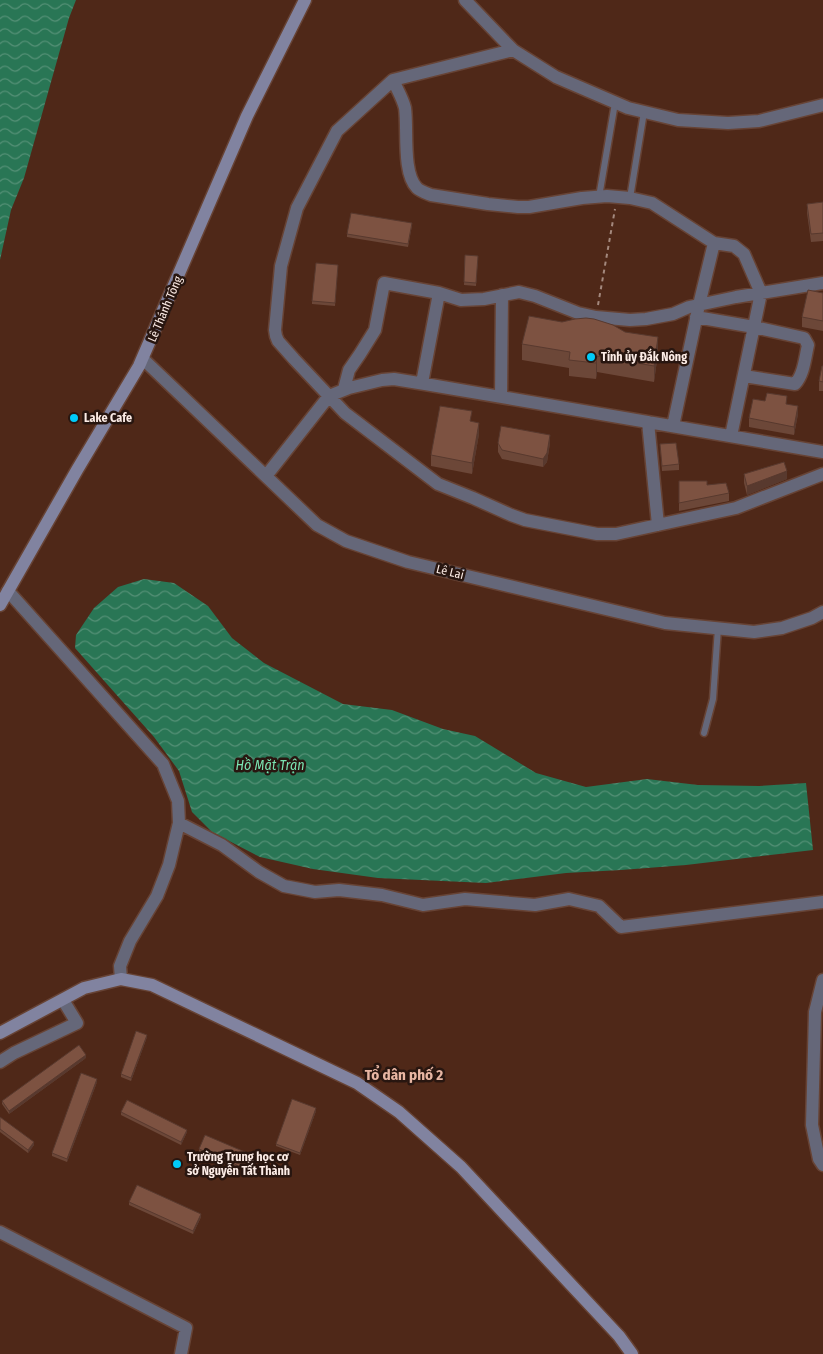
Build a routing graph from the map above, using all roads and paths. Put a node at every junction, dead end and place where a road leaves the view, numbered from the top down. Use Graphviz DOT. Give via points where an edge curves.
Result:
graph roads {
  1 [pos="305,0"];
  2 [pos="465,0"];
  3 [pos="513,50"];
  4 [pos="393,80"];
  5 [pos="615,103"];
  6 [pos="823,105"];
  7 [pos="644,112"];
  8 [pos="599,197"];
  9 [pos="624,197"];
  10 [pos="714,243"];
  11 [pos="823,283"];
  12 [pos="438,293"];
  13 [pos="761,293"];
  14 [pos="502,295"];
  15 [pos="698,311"];
  16 [pos="596,316"];
  17 [pos="754,327"];
  18 [pos="143,360"];
  19 [pos="744,376"];
  20 [pos="422,383"];
  21 [pos="344,390"];
  22 [pos="329,396"];
  23 [pos="501,397"];
  24 [pos="648,422"];
  25 [pos="673,426"];
  26 [pos="731,436"];
  27 [pos="823,452"];
  28 [pos="823,474"];
  29 [pos="266,476"];
  30 [pos="658,525"];
  31 [pos="8,591"];
  32 [pos="0,605"];
  33 [pos="823,612"];
  34 [pos="718,628"];
  35 [pos="704,733"];
  36 [pos="179,823"];
  37 [pos="823,902"];
  38 [pos="121,979"];
  39 [pos="823,980"];
  40 [pos="63,1000"];
  41 [pos="0,1033"];
  42 [pos="0,1062"];
  43 [pos="823,1165"];
  44 [pos="0,1232"];
  45 [pos="181,1354"];
  46 [pos="632,1354"];
  1 -- 18 [label="main road, Lê Thánh Tông" via="247,116"];
  2 -- 3 [label="street"];
  3 -- 4 [label="street"];
  3 -- 5 [label="street" via="556,77"];
  4 -- 8 [label="street" via="405,107 409,173 416,188 423,192 518,207"];
  4 -- 22 [label="street" via="337,130 297,208 280,266 276,336"];
  5 -- 7 [label="street"];
  5 -- 8 [label="lane"];
  6 -- 7 [label="street" via="759,120 728,123 678,120"];
  7 -- 9 [label="lane"];
  8 -- 9 [label="street"];
  9 -- 10 [label="street" via="652,203"];
  9 -- 16 [label="path"];
  10 -- 13 [label="street" via="734,246 744,254"];
  10 -- 15 [label="street"];
  11 -- 13 [label="street"];
  12 -- 14 [label="street" via="461,300"];
  12 -- 20 [label="street"];
  12 -- 21 [label="street" via="384,283 375,330 348,370"];
  13 -- 15 [label="street"];
  13 -- 17 [label="street"];
  14 -- 16 [label="street" via="519,292"];
  14 -- 23 [label="street"];
  15 -- 16 [label="street" via="630,320"];
  15 -- 17 [label="street"];
  15 -- 25 [label="street"];
  17 -- 19 [label="street"];
  17 -- 19 [label="street" via="804,338 808,345 802,372 795,384"];
  18 -- 29 [label="street, Lê Lai"];
  18 -- 31 [label="main road, Lê Thánh Tông"];
  19 -- 26 [label="street"];
  20 -- 21 [label="street" via="382,380"];
  20 -- 23 [label="street"];
  21 -- 22 [label="street"];
  22 -- 29 [label="street"];
  22 -- 30 [label="street" via="345,413 438,484 511,515 597,534 616,534"];
  23 -- 24 [label="street"];
  24 -- 25 [label="street"];
  24 -- 30 [label="street"];
  25 -- 26 [label="street"];
  26 -- 27 [label="street"];
  28 -- 30 [label="street" via="736,508"];
  29 -- 34 [label="street, Lê Lai" via="317,524 346,541 408,562 665,624"];
  31 -- 32 [label="main road, Lê Thánh Tông"];
  31 -- 36 [label="street" via="163,764 178,800"];
  33 -- 34 [label="street, Lê Lai" via="782,628 754,632"];
  34 -- 35 [label="lane" via="716,680"];
  36 -- 37 [label="street" via="222,845 284,886 315,892 339,890 382,895 423,905 465,899 535,905 569,899 599,906 621,927"];
  36 -- 38 [label="street" via="169,865 157,896 130,941 120,966"];
  38 -- 40 [label="main road" via="84,988"];
  38 -- 46 [label="main road" via="152,986 357,1083 399,1112 461,1167 619,1336"];
  39 -- 43 [label="street" via="815,1012 812,1125"];
  40 -- 41 [label="main road"];
  40 -- 42 [label="street" via="77,1023"];
  44 -- 45 [label="street" via="186,1328"];
}
